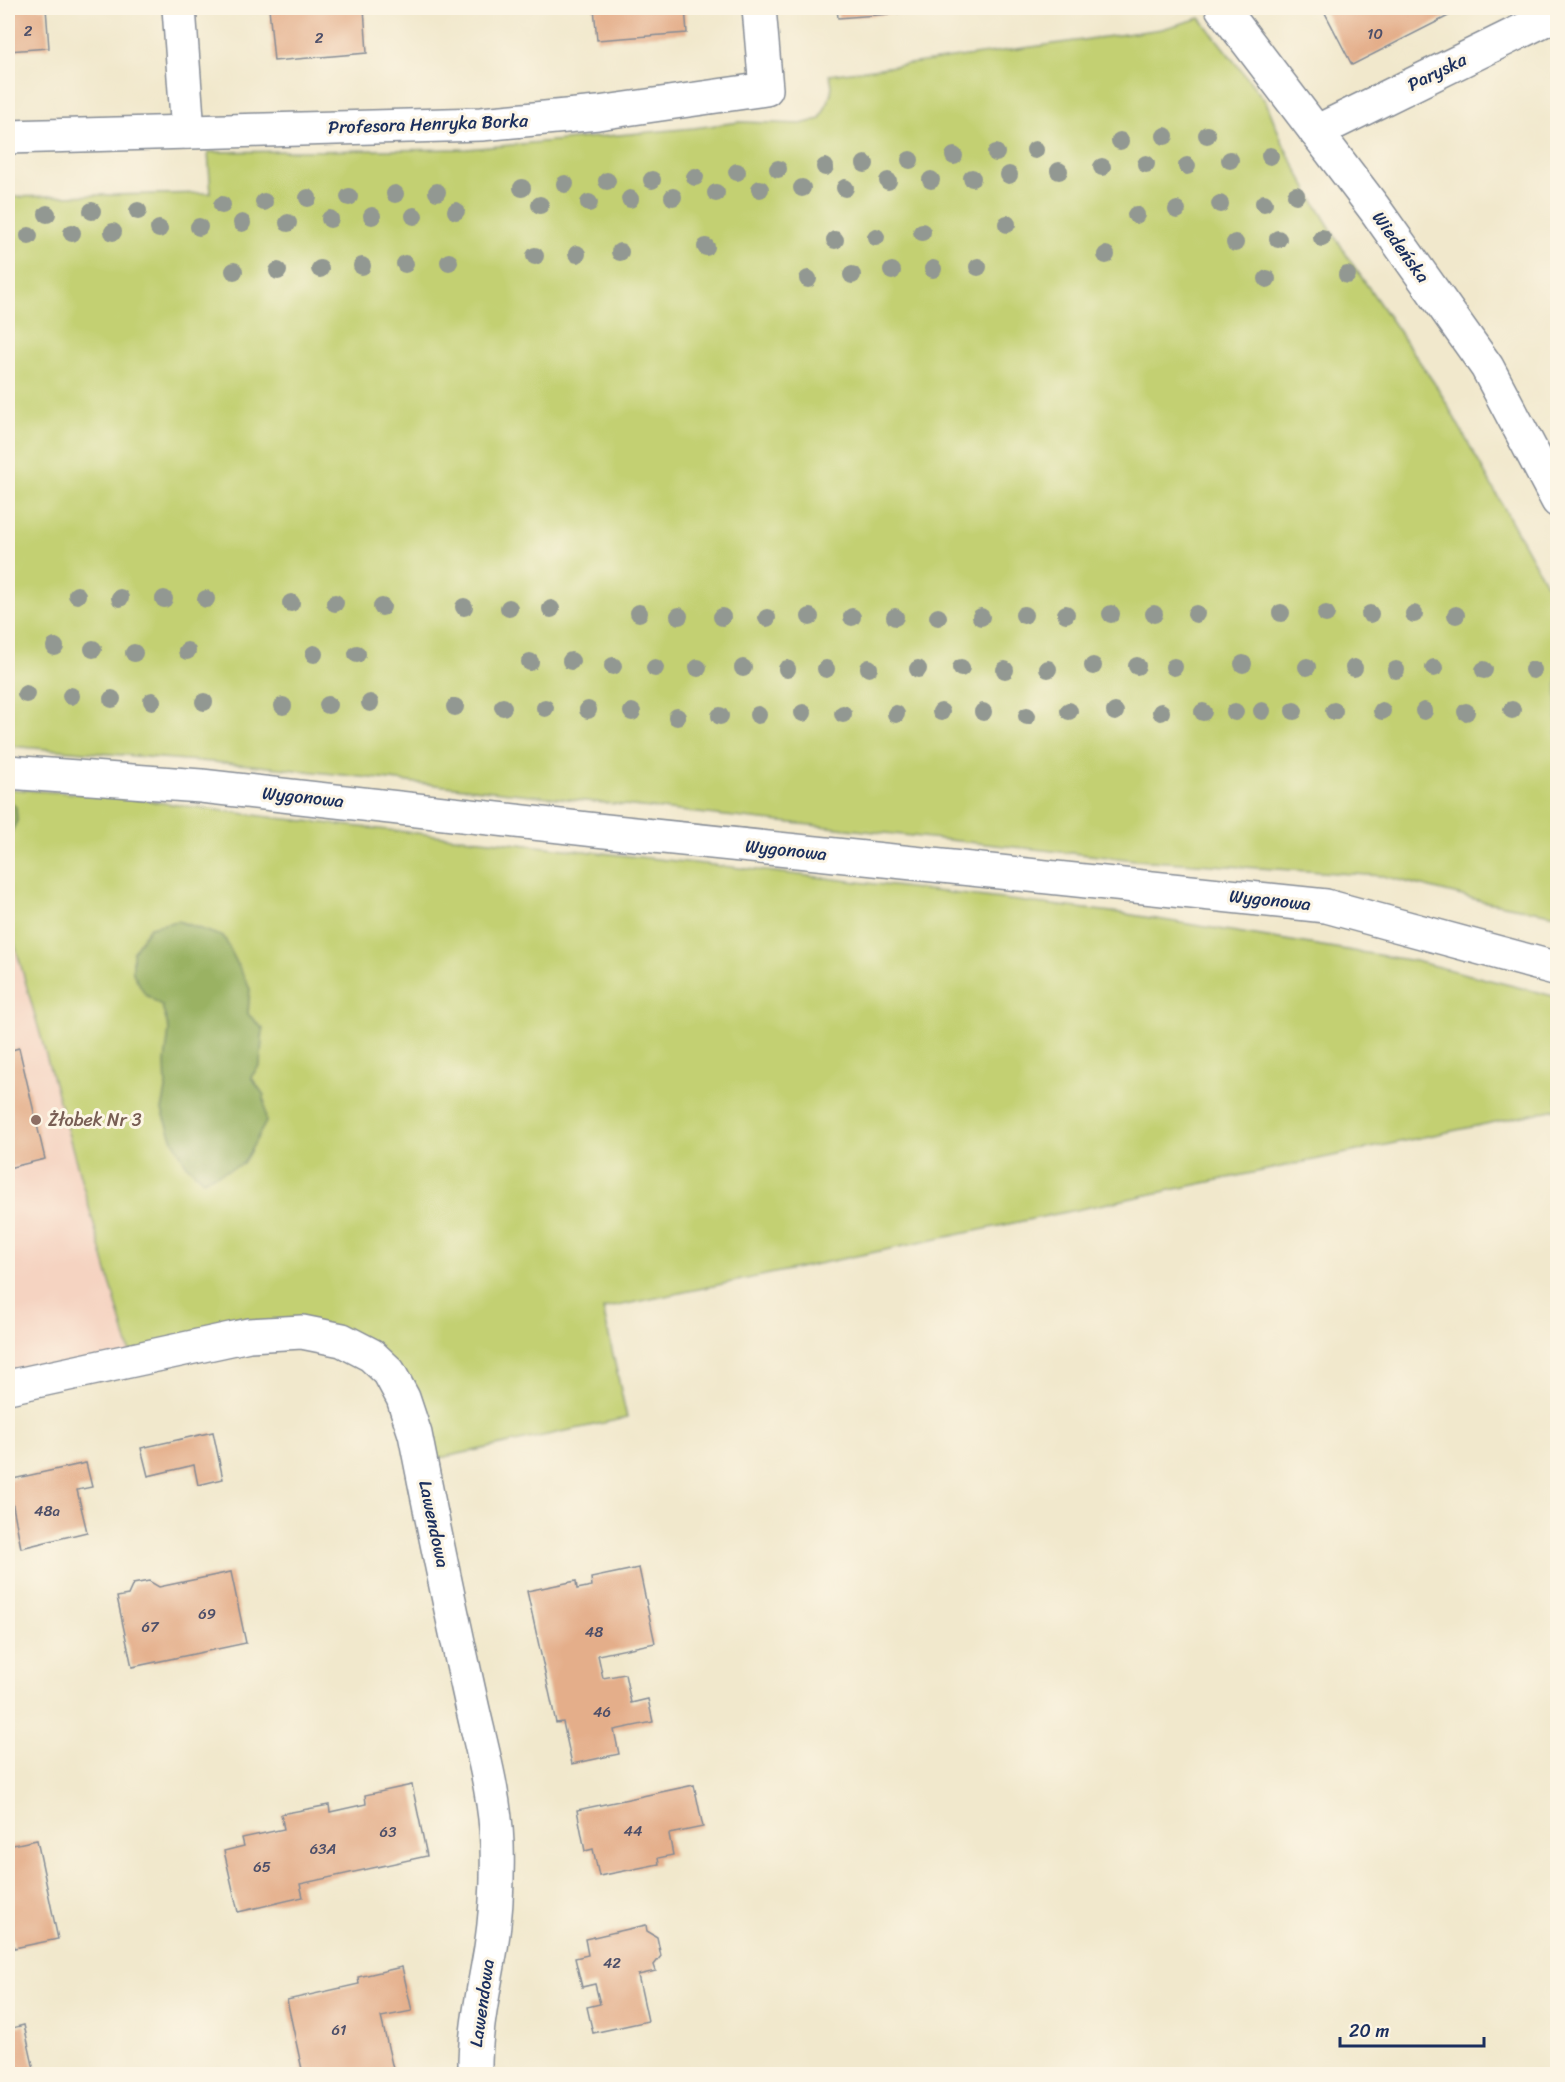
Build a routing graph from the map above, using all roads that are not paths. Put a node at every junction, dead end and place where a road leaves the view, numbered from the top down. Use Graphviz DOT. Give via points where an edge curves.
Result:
graph roads {
  1 [pos="179,8"];
  2 [pos="759,8"];
  3 [pos="1222,8"];
  4 [pos="1557,13"];
  5 [pos="189,132"];
  6 [pos="1316,132"];
  7 [pos="8,137"];
  8 [pos="1557,501"];
  9 [pos="8,772"];
  10 [pos="1557,969"];
  11 [pos="8,1387"];
  12 [pos="475,2074"];
  1 -- 5 [label="street"];
  2 -- 5 [label="street, Profesora Henryka Borka" via="766,88 598,113 481,124"];
  3 -- 6 [label="street, Wiedeńska"];
  4 -- 6 [label="street, Paryska"];
  5 -- 7 [label="street, Profesora Henryka Borka"];
  6 -- 8 [label="street, Wiedeńska" via="1487,367"];
  9 -- 10 [label="street, Wygonowa" via="201,786 1326,906"];
  11 -- 12 [label="street, Lawendowa" via="249,1335 302,1332 342,1340 371,1355 389,1372 404,1398 415,1434 493,1796 496,1892"];
}
